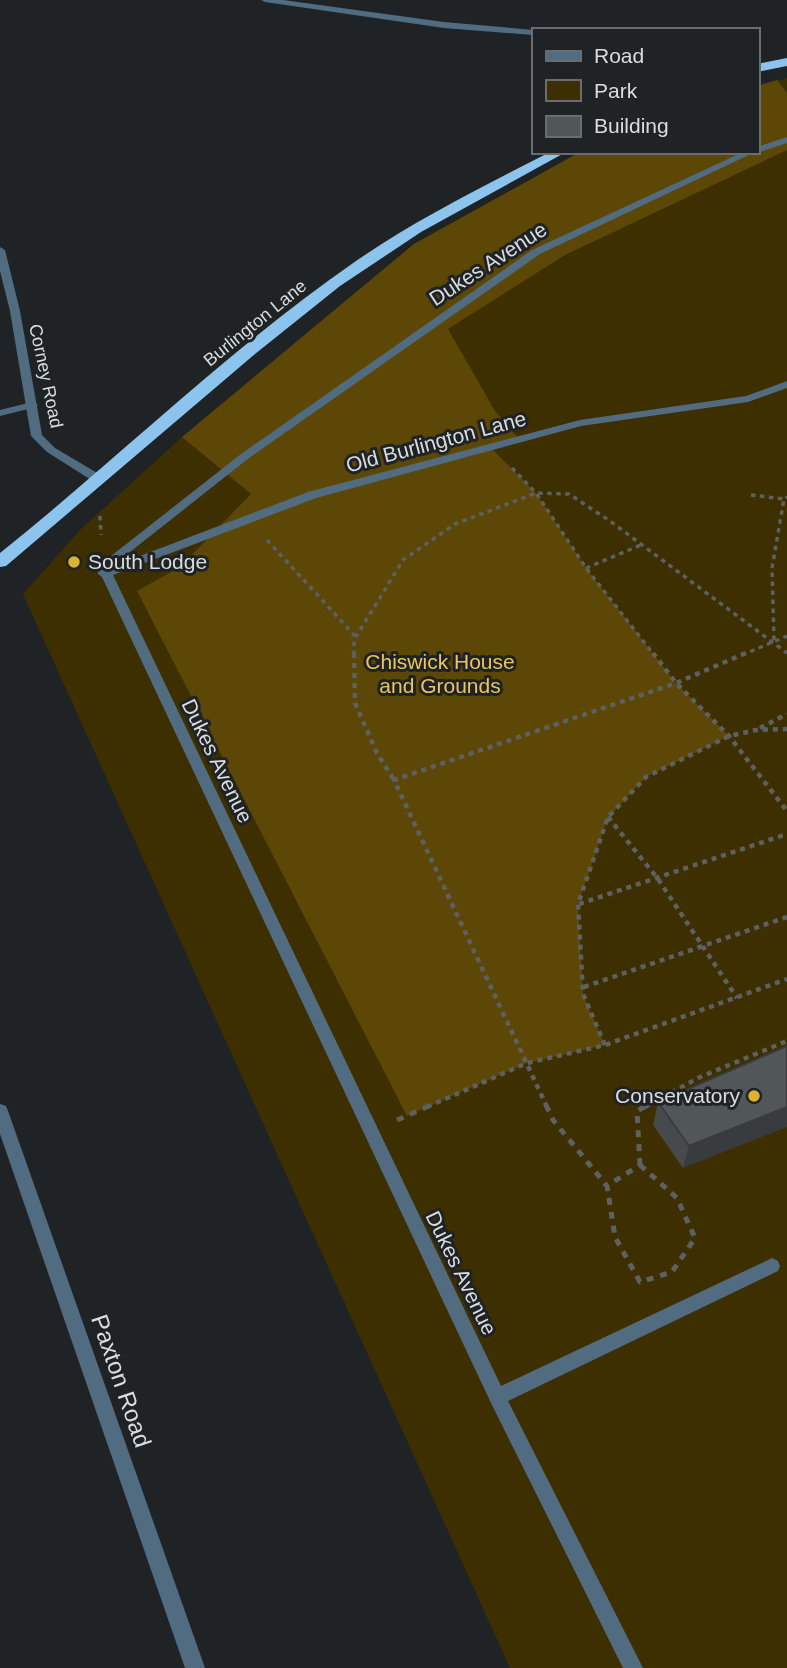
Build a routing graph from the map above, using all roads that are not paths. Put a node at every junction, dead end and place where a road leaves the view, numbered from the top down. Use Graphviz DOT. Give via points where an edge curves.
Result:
graph roads {
  1 [pos="265,0"];
  2 [pos="532,32"];
  3 [pos="787,64"];
  4 [pos="759,67"];
  5 [pos="787,139"];
  6 [pos="759,148"];
  7 [pos="556,154"];
  8 [pos="747,154"];
  9 [pos="0,250"];
  10 [pos="3,284"];
  11 [pos="787,384"];
  12 [pos="32,405"];
  13 [pos="0,413"];
  14 [pos="100,480"];
  15 [pos="0,562"];
  16 [pos="104,573"];
  17 [pos="0,1111"];
  18 [pos="772,1266"];
  19 [pos="497,1396"];
  20 [pos="195,1668"];
  21 [pos="633,1668"];
  1 -- 2 [label="street" via="444,25"];
  3 -- 4 [label="highway"];
  5 -- 6 [label="street"];
  7 -- 14 [label="highway, Burlington Lane" via="443,213 337,281"];
  8 -- 16 [label="street, Dukes Avenue" via="536,253 245,456 103,567"];
  9 -- 10 [label="street, Corney Road"];
  10 -- 12 [label="street, Corney Road" via="15,311"];
  11 -- 16 [label="street, Old Burlington Lane" via="748,399 580,423 312,495"];
  12 -- 13 [label="street"];
  12 -- 14 [label="street, Corney Road" via="37,436"];
  14 -- 15 [label="highway, Burlington Lane"];
  16 -- 19 [label="street, Dukes Avenue"];
  17 -- 20 [label="street, Paxton Road"];
  18 -- 19 [label="street"];
  19 -- 21 [label="street, Dukes Avenue"];
}
